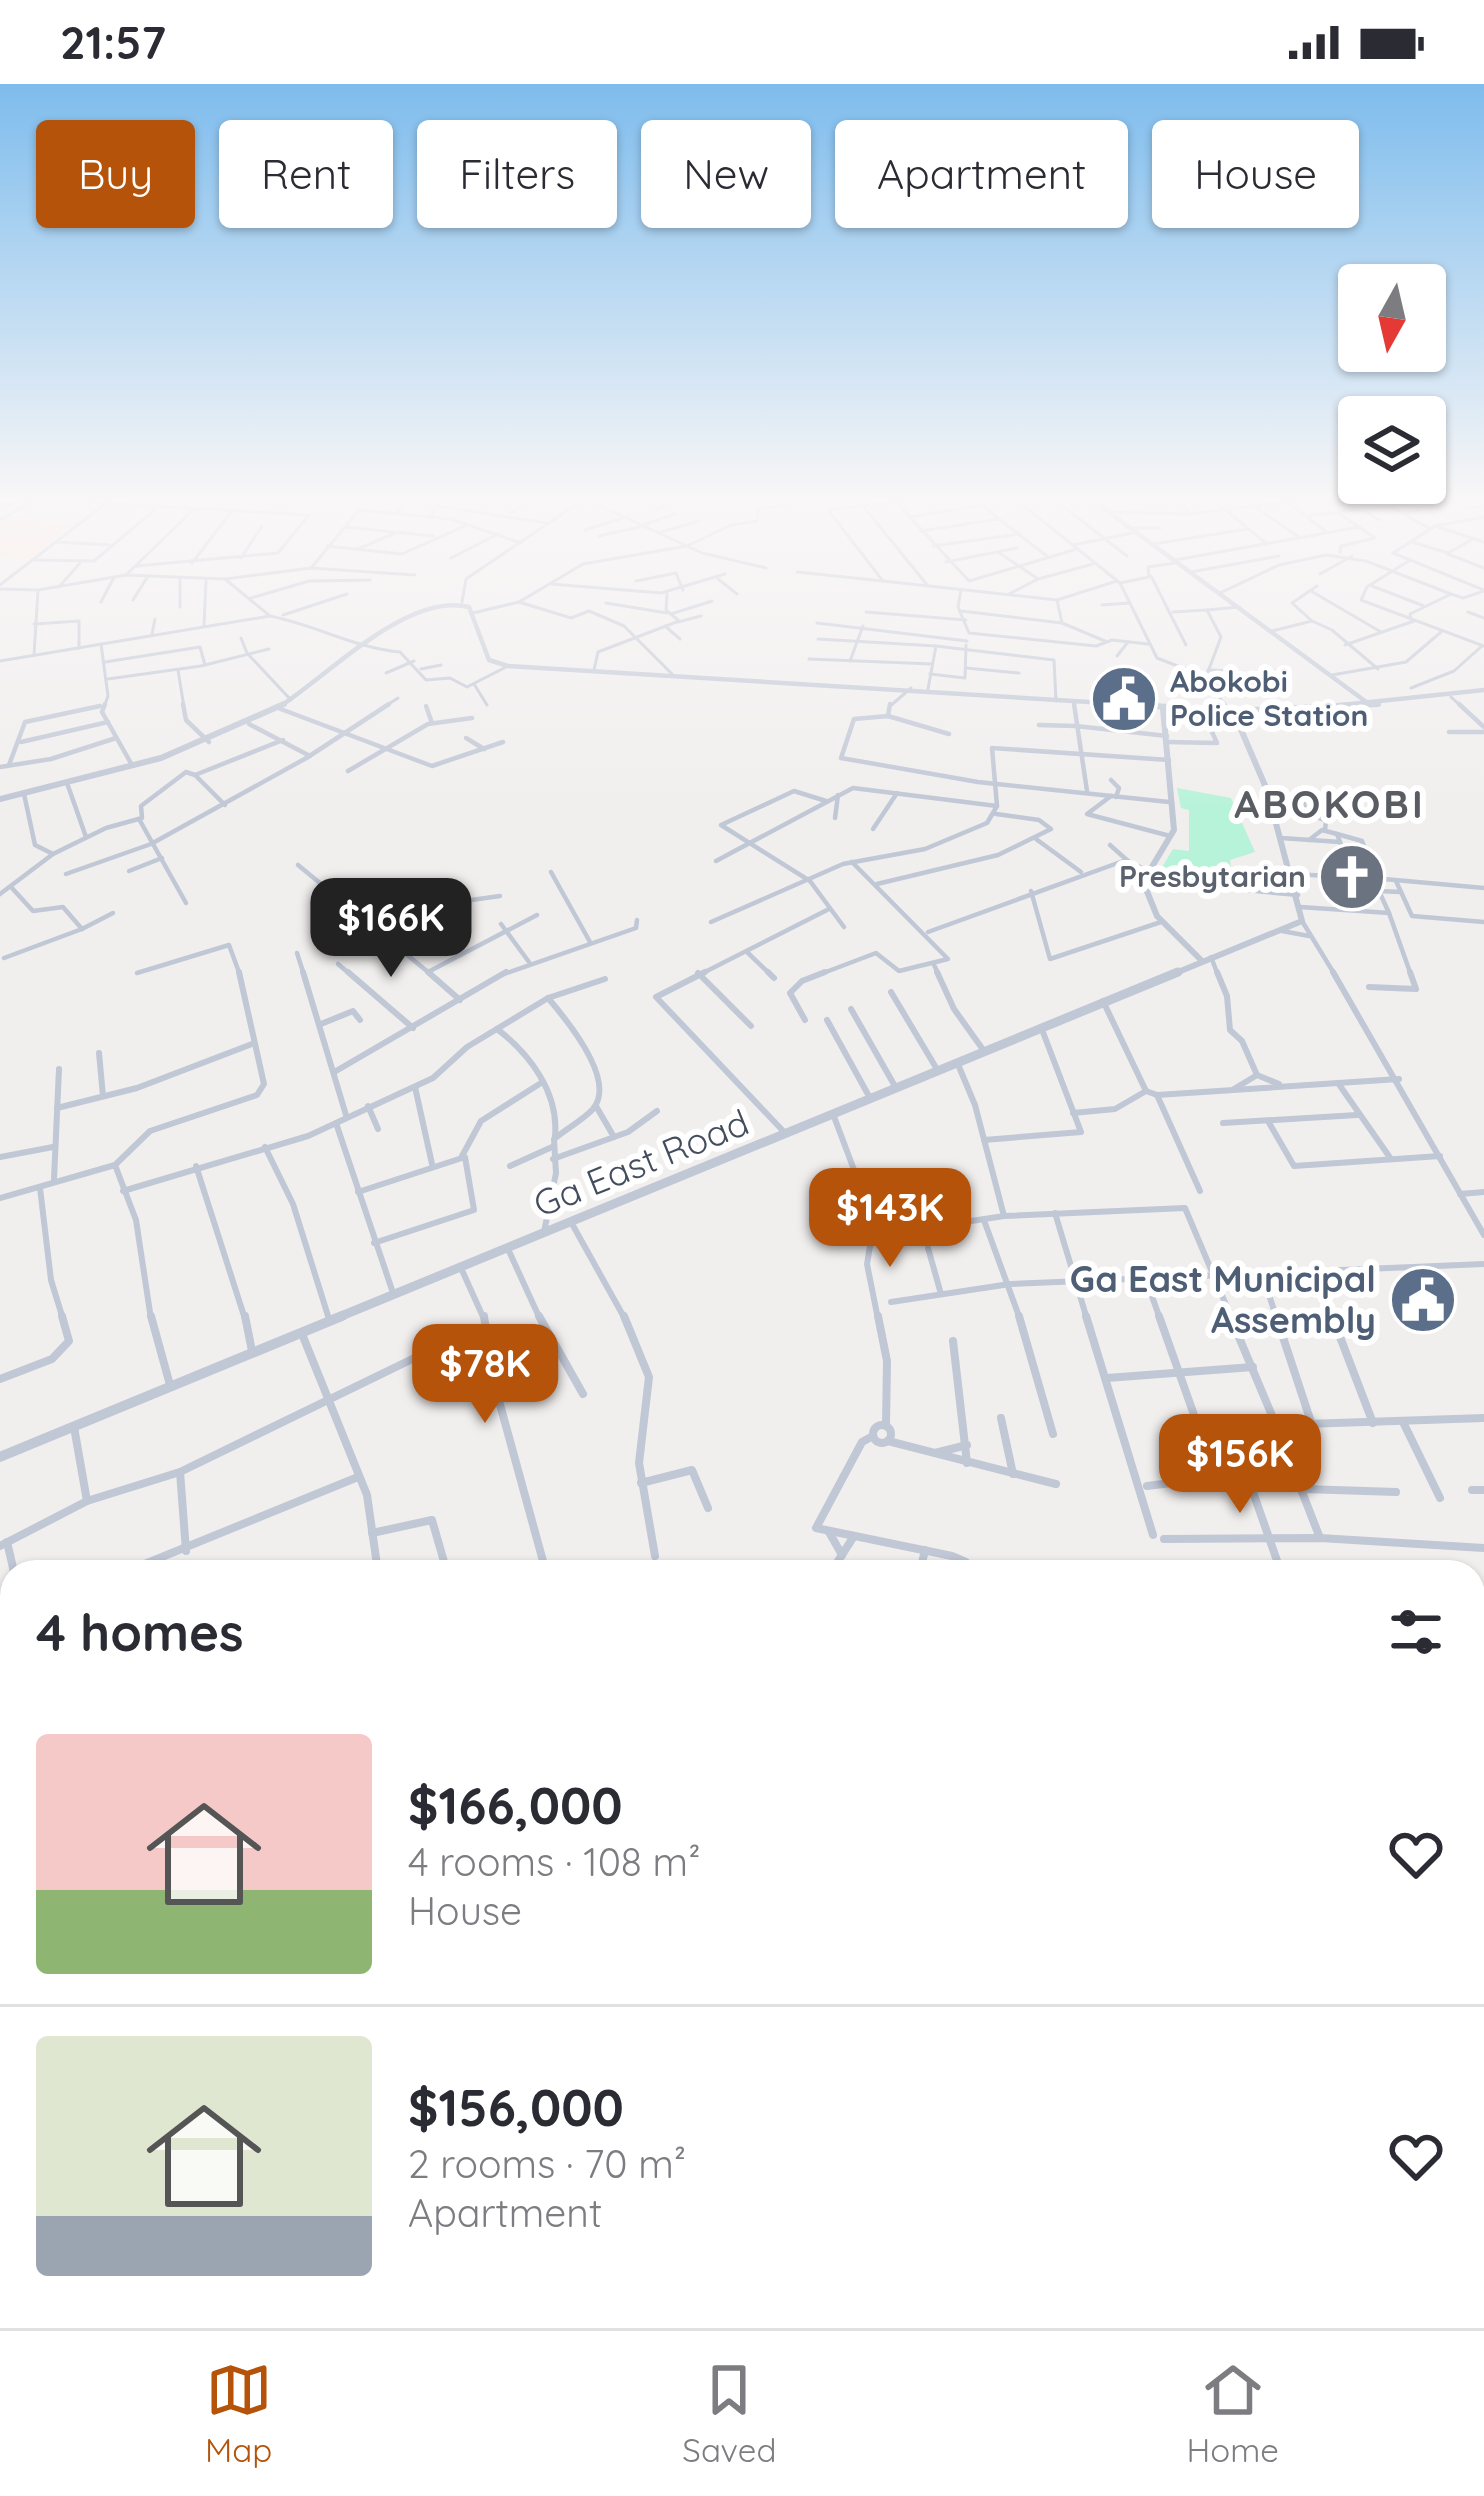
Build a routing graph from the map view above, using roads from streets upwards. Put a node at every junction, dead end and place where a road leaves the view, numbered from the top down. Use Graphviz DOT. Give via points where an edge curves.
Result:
graph roads {
  1 [pos="37,602"];
  2 [pos="180,602"];
  3 [pos="205,602"];
  4 [pos="254,602"];
  5 [pos="325,602"];
  6 [pos="462,602"];
  7 [pos="519,602"];
  8 [pos="606,602"];
  9 [pos="668,602"];
  10 [pos="710,602"];
  11 [pos="961,602"];
  12 [pos="1057,602"];
  13 [pos="1167,602"];
  14 [pos="1232,602"];
  15 [pos="1296,602"];
  16 [pos="1335,602"];
  17 [pos="1365,602"];
  18 [pos="1413,602"];
  19 [pos="1433,602"];
  20 [pos="1129,603"];
  21 [pos="1102,605"];
  22 [pos="1424,606"];
  23 [pos="180,607"];
  24 [pos="1238,607"];
  25 [pos="1207,610"];
  26 [pos="961,611"];
  27 [pos="866,612"];
  28 [pos="1173,612"];
  29 [pos="1468,612"];
  30 [pos="473,613"];
  31 [pos="670,614"];
  32 [pos="270,616"];
  33 [pos="564,616"];
  34 [pos="701,616"];
  35 [pos="280,617"];
  36 [pos="1484,618"];
  37 [pos="155,619"];
  38 [pos="966,620"];
  39 [pos="1413,620"];
  40 [pos="1312,621"];
  41 [pos="679,622"];
  42 [pos="817,623"];
  43 [pos="1062,623"];
  44 [pos="34,624"];
  45 [pos="575,624"];
  46 [pos="664,625"];
  47 [pos="204,626"];
  48 [pos="863,626"];
  49 [pos="902,631"];
  50 [pos="1272,632"];
  51 [pos="1381,632"];
  52 [pos="1441,632"];
  53 [pos="969,633"];
  54 [pos="152,634"];
  55 [pos="635,635"];
  56 [pos="241,638"];
  57 [pos="680,639"];
  58 [pos="818,639"];
  59 [pos="859,640"];
  60 [pos="1105,641"];
  61 [pos="1128,642"];
  62 [pos="901,643"];
  63 [pos="101,644"];
  64 [pos="966,644"];
  65 [pos="1148,644"];
  66 [pos="1345,644"];
  67 [pos="1186,645"];
  68 [pos="937,646"];
  69 [pos="1483,646"];
  70 [pos="79,648"];
  71 [pos="269,649"];
  72 [pos="364,649"];
  73 [pos="247,653"];
  74 [pos="34,655"];
  75 [pos="1117,656"];
  76 [pos="809,659"];
  77 [pos="0,661"];
  78 [pos="850,661"];
  79 [pos="105,662"];
  80 [pos="415,662"];
  81 [pos="205,664"];
  82 [pos="441,664"];
  83 [pos="932,664"];
  84 [pos="508,666"];
  85 [pos="966,668"];
  86 [pos="421,669"];
  87 [pos="178,670"];
  88 [pos="594,670"];
  89 [pos="1232,670"];
  90 [pos="1381,671"];
  91 [pos="386,673"];
  92 [pos="1019,673"];
  93 [pos="671,674"];
  94 [pos="930,674"];
  95 [pos="1206,674"];
  96 [pos="1332,675"];
  97 [pos="108,679"];
  98 [pos="474,684"];
  99 [pos="911,688"];
  100 [pos="1411,688"];
  101 [pos="928,689"];
  102 [pos="1484,690"];
  103 [pos="1451,697"];
  104 [pos="398,698"];
  105 [pos="291,700"];
  106 [pos="1056,701"];
  107 [pos="1073,703"];
  108 [pos="487,705"];
  109 [pos="1370,705"];
  110 [pos="100,706"];
  111 [pos="426,706"];
  112 [pos="278,708"];
  113 [pos="1163,709"];
  114 [pos="1202,710"];
  115 [pos="1230,711"];
  116 [pos="888,716"];
  117 [pos="472,718"];
  118 [pos="108,722"];
  119 [pos="432,723"];
  120 [pos="249,724"];
  121 [pos="1039,724"];
  122 [pos="1076,726"];
  123 [pos="1484,729"];
  124 [pos="1450,732"];
  125 [pos="345,733"];
  126 [pos="949,734"];
  127 [pos="116,738"];
  128 [pos="466,738"];
  129 [pos="1167,739"];
  130 [pos="283,740"];
  131 [pos="21,742"];
  132 [pos="209,742"];
  133 [pos="503,742"];
  134 [pos="386,748"];
  135 [pos="484,749"];
  136 [pos="1079,753"];
  137 [pos="11,755"];
  138 [pos="310,756"];
  139 [pos="1169,760"];
  140 [pos="0,765"];
  141 [pos="9,765"];
  142 [pos="131,766"];
  143 [pos="348,771"];
  144 [pos="195,776"];
  145 [pos="1112,780"];
  146 [pos="67,784"];
  147 [pos="997,784"];
  148 [pos="1087,791"];
  149 [pos="23,794"];
  150 [pos="897,794"];
  151 [pos="838,795"];
  152 [pos="1114,796"];
  153 [pos="1302,797"];
  154 [pos="0,800"];
  155 [pos="826,801"];
  156 [pos="1169,802"];
  157 [pos="225,805"];
  158 [pos="997,806"];
  159 [pos="996,814"];
  160 [pos="835,818"];
  161 [pos="139,819"];
  162 [pos="873,830"];
  163 [pos="1325,830"];
  164 [pos="1337,834"];
  165 [pos="86,837"];
  166 [pos="1173,837"];
  167 [pos="1036,838"];
  168 [pos="1281,838"];
  169 [pos="748,840"];
  170 [pos="1309,840"];
  171 [pos="1340,842"];
  172 [pos="151,844"];
  173 [pos="1110,845"];
  174 [pos="53,854"];
  175 [pos="162,858"];
  176 [pos="716,861"];
  177 [pos="1128,861"];
  178 [pos="852,862"];
  179 [pos="298,865"];
  180 [pos="1349,867"];
  181 [pos="129,871"];
  182 [pos="1148,871"];
  183 [pos="551,872"];
  184 [pos="1081,872"];
  185 [pos="66,874"];
  186 [pos="1292,874"];
  187 [pos="1373,878"];
  188 [pos="1396,880"];
  189 [pos="810,881"];
  190 [pos="1144,881"];
  191 [pos="873,884"];
  192 [pos="10,887"];
  193 [pos="1483,890"];
  194 [pos="1031,891"];
  195 [pos="1378,891"];
  196 [pos="1401,892"];
  197 [pos="0,894"];
  198 [pos="1298,895"];
  199 [pos="500,896"];
  200 [pos="186,903"];
  201 [pos="1300,907"];
  202 [pos="829,909"];
  203 [pos="113,913"];
  204 [pos="1389,913"];
  205 [pos="537,915"];
  206 [pos="637,920"];
  207 [pos="1302,920"];
  208 [pos="711,922"];
  209 [pos="1161,922"];
  210 [pos="1484,922"];
  211 [pos="503,927"];
  212 [pos="844,927"];
  213 [pos="82,929"];
  214 [pos="1279,931"];
  215 [pos="375,932"];
  216 [pos="927,933"];
  217 [pos="1309,936"];
  218 [pos="591,944"];
  219 [pos="297,953"];
  220 [pos="748,953"];
  221 [pos="4,958"];
  222 [pos="1206,958"];
  223 [pos="529,962"];
  224 [pos="933,963"];
  225 [pos="338,964"];
  226 [pos="428,972"];
  227 [pos="137,973"];
  228 [pos="698,973"];
  229 [pos="774,978"];
  230 [pos="605,980"];
  231 [pos="1370,987"];
  232 [pos="891,992"];
  233 [pos="548,998"];
  234 [pos="460,1000"];
  235 [pos="1103,1001"];
  236 [pos="851,1009"];
  237 [pos="360,1020"];
  238 [pos="805,1020"];
  239 [pos="827,1020"];
  240 [pos="321,1024"];
  241 [pos="751,1026"];
  242 [pos="1041,1027"];
  243 [pos="413,1028"];
  244 [pos="497,1029"];
  245 [pos="252,1044"];
  246 [pos="984,1052"];
  247 [pos="99,1053"];
  248 [pos="957,1062"];
  249 [pos="59,1070"];
  250 [pos="336,1071"];
  251 [pos="938,1071"];
  252 [pos="1257,1075"];
  253 [pos="1399,1079"];
  254 [pos="541,1083"];
  255 [pos="1338,1083"];
  256 [pos="414,1086"];
  257 [pos="1282,1086"];
  258 [pos="896,1088"];
  259 [pos="1232,1090"];
  260 [pos="1146,1091"];
  261 [pos="1156,1095"];
  262 [pos="103,1096"];
  263 [pos="870,1098"];
  264 [pos="368,1106"];
  265 [pos="596,1106"];
  266 [pos="57,1108"];
  267 [pos="657,1111"];
  268 [pos="346,1114"];
  269 [pos="833,1114"];
  270 [pos="1073,1114"];
  271 [pos="1357,1114"];
  272 [pos="1268,1121"];
  273 [pos="336,1123"];
  274 [pos="1223,1123"];
  275 [pos="378,1129"];
  276 [pos="785,1133"];
  277 [pos="555,1136"];
  278 [pos="614,1137"];
  279 [pos="984,1140"];
  280 [pos="53,1147"];
  281 [pos="266,1147"];
  282 [pos="552,1147"];
  283 [pos="0,1156"];
  284 [pos="462,1156"];
  285 [pos="1440,1156"];
  286 [pos="1391,1159"];
  287 [pos="553,1160"];
  288 [pos="432,1164"];
  289 [pos="115,1165"];
  290 [pos="196,1166"];
  291 [pos="510,1166"];
  292 [pos="54,1179"];
  293 [pos="40,1188"];
  294 [pos="123,1191"];
  295 [pos="1200,1191"];
  296 [pos="358,1192"];
  297 [pos="1484,1192"];
  298 [pos="1460,1194"];
  299 [pos="0,1198"];
  300 [pos="1055,1213"];
  301 [pos="1004,1216"];
  302 [pos="571,1222"];
  303 [pos="985,1222"];
  304 [pos="932,1227"];
  305 [pos="544,1232"];
  306 [pos="1484,1235"];
  307 [pos="374,1243"];
  308 [pos="507,1247"];
  309 [pos="928,1248"];
  310 [pos="1484,1264"];
  311 [pos="461,1268"];
  312 [pos="1315,1271"];
  313 [pos="1262,1274"];
  314 [pos="1145,1276"];
  315 [pos="1218,1279"];
  316 [pos="1076,1280"];
  317 [pos="1010,1284"];
  318 [pos="941,1294"];
  319 [pos="394,1296"];
  320 [pos="891,1302"];
  321 [pos="330,1322"];
  322 [pos="302,1334"];
  323 [pos="487,1338"];
  324 [pos="953,1341"];
  325 [pos="252,1354"];
  326 [pos="1252,1367"];
  327 [pos="1179,1372"];
  328 [pos="1106,1378"];
  329 [pos="0,1379"];
  330 [pos="170,1384"];
  331 [pos="583,1394"];
  332 [pos="326,1399"];
  333 [pos="1001,1418"];
  334 [pos="1484,1418"];
  335 [pos="1403,1422"];
  336 [pos="1372,1424"];
  337 [pos="1276,1425"];
  338 [pos="1312,1425"];
  339 [pos="74,1426"];
  340 [pos="886,1426"];
  341 [pos="1053,1433"];
  342 [pos="873,1436"];
  343 [pos="888,1442"];
  344 [pos="967,1445"];
  345 [pos="930,1455"];
  346 [pos="0,1457"];
  347 [pos="967,1463"];
  348 [pos="1293,1468"];
  349 [pos="180,1472"];
  350 [pos="1013,1474"];
  351 [pos="1247,1475"];
  352 [pos="358,1477"];
  353 [pos="1216,1477"];
  354 [pos="641,1483"];
  355 [pos="1057,1484"];
  356 [pos="1147,1486"];
  357 [pos="1303,1489"];
  358 [pos="1472,1490"];
  359 [pos="1484,1490"];
  360 [pos="1396,1492"];
  361 [pos="1439,1498"];
  362 [pos="87,1501"];
  363 [pos="708,1508"];
  364 [pos="828,1531"];
  365 [pos="373,1533"];
  366 [pos="1153,1535"];
  367 [pos="854,1536"];
  368 [pos="1320,1538"];
  369 [pos="1164,1539"];
  370 [pos="1273,1540"];
  371 [pos="3,1544"];
  372 [pos="1484,1548"];
  373 [pos="926,1550"];
  374 [pos="186,1551"];
  375 [pos="842,1555"];
  376 [pos="655,1556"];
  377 [pos="160,1560"];
  378 [pos="376,1560"];
  379 [pos="443,1560"];
  380 [pos="543,1560"];
  381 [pos="839,1560"];
  382 [pos="923,1560"];
  383 [pos="959,1560"];
  384 [pos="1278,1560"];
  1 -- 44 [label="street"];
  2 -- 23 [label="street"];
  3 -- 47 [label="street"];
  4 -- 32 [label="street"];
  5 -- 35 [label="street"];
  6 -- 30 [label="street"];
  6 -- 72 [label="street" via="428,606"];
  7 -- 30 [label="street"];
  7 -- 33 [label="street"];
  8 -- 31 [label="street"];
  9 -- 31 [label="street"];
  10 -- 31 [label="street"];
  11 -- 26 [label="street"];
  12 -- 43 [label="street"];
  13 -- 28 [label="street"];
  14 -- 24 [label="street"];
  15 -- 40 [label="street"];
  16 -- 51 [label="street"];
  17 -- 39 [label="street"];
  18 -- 22 [label="street"];
  19 -- 22 [label="street"];
  20 -- 21 [label="street"];
  20 -- 65 [label="street"];
  22 -- 39 [label="street"];
  24 -- 25 [label="street"];
  24 -- 50 [label="street"];
  25 -- 28 [label="street"];
  25 -- 95 [label="street" via="1223,643"];
  26 -- 38 [label="street"];
  26 -- 43 [label="street"];
  27 -- 38 [label="street"];
  28 -- 67 [label="street"];
  29 -- 36 [label="street"];
  30 -- 84 [label="street" via="490,660"];
  31 -- 41 [label="street"];
  32 -- 35 [label="street"];
  32 -- 47 [label="street"];
  33 -- 45 [label="street"];
  33 -- 55 [label="street" via="589,611"];
  34 -- 41 [label="street"];
  35 -- 72 [label="street"];
  37 -- 54 [label="street"];
  38 -- 53 [label="street"];
  39 -- 51 [label="street"];
  39 -- 52 [label="street"];
  40 -- 50 [label="street"];
  40 -- 66 [label="street"];
  41 -- 46 [label="street"];
  42 -- 48 [label="street"];
  43 -- 60 [label="street"];
  44 -- 70 [label="street" via="79,621"];
  44 -- 74 [label="street"];
  46 -- 55 [label="street"];
  46 -- 57 [label="street"];
  47 -- 54 [label="street"];
  48 -- 49 [label="street"];
  48 -- 59 [label="street"];
  49 -- 62 [label="street"];
  49 -- 64 [label="street"];
  50 -- 96 [label="street"];
  51 -- 66 [label="street"];
  52 -- 69 [label="street"];
  52 -- 90 [label="street" via="1422,656"];
  53 -- 60 [label="street"];
  53 -- 64 [label="street"];
  54 -- 63 [label="street"];
  55 -- 88 [label="street" via="598,652"];
  55 -- 93 [label="street"];
  56 -- 73 [label="street"];
  58 -- 59 [label="street"];
  59 -- 62 [label="street"];
  59 -- 78 [label="street"];
  60 -- 61 [label="street"];
  61 -- 65 [label="street"];
  61 -- 75 [label="street"];
  62 -- 68 [label="street"];
  63 -- 70 [label="street"];
  63 -- 79 [label="street"];
  64 -- 68 [label="street"];
  64 -- 85 [label="street"];
  64 -- 106 [label="street" via="1054,660"];
  65 -- 95 [label="street" via="1159,659"];
  66 -- 90 [label="street"];
  68 -- 83 [label="street"];
  69 -- 100 [label="street" via="1454,671"];
  70 -- 74 [label="street"];
  71 -- 73 [label="street"];
  72 -- 80 [label="street"];
  72 -- 105 [label="street"];
  73 -- 81 [label="street"];
  73 -- 105 [label="street"];
  74 -- 77 [label="street"];
  76 -- 78 [label="street"];
  78 -- 83 [label="street"];
  79 -- 81 [label="street" via="200,647"];
  79 -- 97 [label="street"];
  80 -- 86 [label="street"];
  80 -- 91 [label="street"];
  81 -- 87 [label="street"];
  82 -- 86 [label="street"];
  83 -- 94 [label="street"];
  84 -- 88 [label="street"];
  84 -- 98 [label="street"];
  85 -- 92 [label="street"];
  85 -- 94 [label="street" via="964,679"];
  86 -- 98 [label="street" via="426,680"];
  87 -- 97 [label="street"];
  87 -- 132 [label="street" via="186,720"];
  88 -- 93 [label="street"];
  89 -- 95 [label="street"];
  90 -- 96 [label="street"];
  93 -- 99 [label="street"];
  94 -- 101 [label="street"];
  95 -- 115 [label="street"];
  96 -- 109 [label="street"];
  97 -- 110 [label="street"];
  98 -- 108 [label="street"];
  99 -- 101 [label="street"];
  99 -- 116 [label="street" via="890,701"];
  101 -- 106 [label="street"];
  102 -- 103 [label="street"];
  103 -- 109 [label="street"];
  103 -- 123 [label="street"];
  104 -- 125 [label="street"];
  105 -- 112 [label="street"];
  106 -- 107 [label="street"];
  107 -- 113 [label="street"];
  107 -- 122 [label="street"];
  109 -- 115 [label="street"];
  110 -- 118 [label="street"];
  110 -- 131 [label="street" via="28,720"];
  111 -- 119 [label="street"];
  112 -- 120 [label="street"];
  112 -- 125 [label="street"];
  113 -- 114 [label="street"];
  113 -- 129 [label="street"];
  114 -- 115 [label="street"];
  114 -- 129 [label="street" via="1217,742"];
  115 -- 168 [label="street"];
  116 -- 126 [label="street"];
  116 -- 147 [label="street" via="850,720 841,758"];
  117 -- 119 [label="street"];
  118 -- 127 [label="street"];
  118 -- 131 [label="street"];
  119 -- 134 [label="street"];
  120 -- 130 [label="street"];
  120 -- 132 [label="street"];
  121 -- 122 [label="street"];
  122 -- 129 [label="street"];
  122 -- 136 [label="street"];
  123 -- 124 [label="street"];
  125 -- 134 [label="street"];
  125 -- 138 [label="street"];
  127 -- 141 [label="street"];
  127 -- 142 [label="street"];
  128 -- 135 [label="street"];
  129 -- 139 [label="street"];
  130 -- 138 [label="street"];
  130 -- 144 [label="street"];
  131 -- 137 [label="street"];
  132 -- 142 [label="street"];
  133 -- 135 [label="street"];
  134 -- 135 [label="street" via="438,766"];
  134 -- 143 [label="street"];
  136 -- 139 [label="street"];
  136 -- 147 [label="street" via="992,748"];
  136 -- 148 [label="street"];
  137 -- 140 [label="street"];
  137 -- 141 [label="street"];
  138 -- 157 [label="street"];
  139 -- 156 [label="street"];
  140 -- 141 [label="street"];
  142 -- 146 [label="street"];
  144 -- 157 [label="street"];
  144 -- 161 [label="street" via="186,772 148,797"];
  145 -- 152 [label="street"];
  146 -- 149 [label="street"];
  146 -- 165 [label="street"];
  147 -- 148 [label="street"];
  147 -- 158 [label="street"];
  148 -- 152 [label="street"];
  149 -- 154 [label="street"];
  149 -- 174 [label="street" via="35,845"];
  150 -- 151 [label="street" via="858,788"];
  150 -- 158 [label="street"];
  150 -- 162 [label="street"];
  151 -- 155 [label="street"];
  151 -- 160 [label="street"];
  152 -- 156 [label="street"];
  152 -- 166 [label="street" via="1087,814"];
  153 -- 163 [label="street"];
  155 -- 169 [label="street"];
  155 -- 169 [label="street" via="794,791 721,823"];
  156 -- 166 [label="street"];
  157 -- 172 [label="street"];
  158 -- 159 [label="street"];
  159 -- 167 [label="street" via="1050,826"];
  159 -- 178 [label="street" via="925,849"];
  161 -- 165 [label="street"];
  161 -- 172 [label="street"];
  163 -- 164 [label="street"];
  163 -- 170 [label="street"];
  164 -- 171 [label="street"];
  164 -- 180 [label="street" via="1362,841 1371,865"];
  165 -- 174 [label="street"];
  166 -- 182 [label="street"];
  167 -- 184 [label="street"];
  167 -- 191 [label="street" via="959,867"];
  168 -- 170 [label="street"];
  168 -- 186 [label="street"];
  169 -- 176 [label="street"];
  169 -- 189 [label="street"];
  170 -- 171 [label="street"];
  171 -- 180 [label="street"];
  172 -- 175 [label="street"];
  172 -- 185 [label="street"];
  173 -- 177 [label="street"];
  174 -- 192 [label="street"];
  175 -- 181 [label="street"];
  175 -- 200 [label="street"];
  177 -- 182 [label="street"];
  177 -- 184 [label="street"];
  178 -- 189 [label="street"];
  178 -- 191 [label="street"];
  179 -- 215 [label="street"];
  180 -- 186 [label="street" via="1329,876"];
  180 -- 187 [label="street"];
  182 -- 190 [label="street"];
  183 -- 218 [label="street"];
  184 -- 194 [label="street"];
  186 -- 198 [label="street"];
  187 -- 188 [label="street"];
  187 -- 195 [label="street"];
  188 -- 193 [label="street"];
  188 -- 196 [label="street"];
  189 -- 202 [label="street"];
  189 -- 208 [label="street"];
  190 -- 198 [label="street"];
  190 -- 209 [label="street"];
  191 -- 216 [label="street"];
  192 -- 197 [label="street"];
  192 -- 213 [label="street" via="33,911 63,908"];
  194 -- 209 [label="street" via="1050,959"];
  194 -- 216 [label="street"];
  195 -- 196 [label="street"];
  195 -- 204 [label="street"];
  196 -- 210 [label="street" via="1414,917"];
  198 -- 201 [label="street"];
  199 -- 215 [label="street" via="450,903"];
  201 -- 204 [label="street"];
  201 -- 207 [label="street"];
  202 -- 212 [label="street"];
  202 -- 220 [label="street"];
  203 -- 213 [label="street"];
  204 -- 231 [label="street" via="1416,989"];
  205 -- 211 [label="street"];
  206 -- 218 [label="street" via="636,928"];
  207 -- 214 [label="street, Ga East Road"];
  207 -- 217 [label="street"];
  209 -- 222 [label="street"];
  211 -- 223 [label="street"];
  211 -- 226 [label="street"];
  213 -- 221 [label="street"];
  214 -- 217 [label="street"];
  214 -- 222 [label="street, Ga East Road"];
  215 -- 226 [label="street"];
  216 -- 224 [label="street" via="948,958"];
  217 -- 253 [label="street"];
  218 -- 223 [label="street"];
  219 -- 240 [label="street"];
  220 -- 228 [label="street"];
  220 -- 229 [label="street"];
  222 -- 235 [label="street, Ga East Road"];
  222 -- 252 [label="street" via="1227,996 1230,1030"];
  223 -- 234 [label="street"];
  224 -- 238 [label="street" via="896,970 873,953 802,980 790,995"];
  224 -- 246 [label="street"];
  225 -- 243 [label="street"];
  226 -- 234 [label="street"];
  227 -- 245 [label="street" via="229,945 250,1006"];
  228 -- 241 [label="street"];
  228 -- 276 [label="street" via="657,1000"];
  230 -- 233 [label="street"];
  232 -- 251 [label="street"];
  233 -- 244 [label="street"];
  233 -- 265 [label="street" via="585,1042"];
  234 -- 243 [label="street"];
  235 -- 242 [label="street, Ga East Road"];
  235 -- 260 [label="street"];
  236 -- 258 [label="street"];
  237 -- 240 [label="street" via="353,1011"];
  239 -- 263 [label="street"];
  240 -- 250 [label="street"];
  242 -- 246 [label="street, Ga East Road"];
  242 -- 270 [label="street"];
  243 -- 250 [label="street"];
  244 -- 254 [label="street"];
  244 -- 256 [label="street"];
  245 -- 262 [label="street"];
  245 -- 289 [label="street" via="262,1091 150,1131"];
  246 -- 248 [label="street, Ga East Road"];
  247 -- 262 [label="street"];
  248 -- 251 [label="street, Ga East Road"];
  248 -- 279 [label="street"];
  249 -- 266 [label="street"];
  250 -- 268 [label="street"];
  251 -- 258 [label="street, Ga East Road"];
  252 -- 257 [label="street"];
  252 -- 259 [label="street"];
  253 -- 255 [label="street"];
  253 -- 285 [label="street"];
  254 -- 277 [label="street" via="555,1108"];
  254 -- 284 [label="street" via="466,1135"];
  255 -- 257 [label="street"];
  255 -- 271 [label="street"];
  256 -- 264 [label="street"];
  256 -- 288 [label="street"];
  257 -- 259 [label="street"];
  258 -- 263 [label="street, Ga East Road"];
  259 -- 261 [label="street"];
  260 -- 261 [label="street"];
  260 -- 270 [label="street" via="1115,1109"];
  261 -- 295 [label="street"];
  262 -- 266 [label="street"];
  263 -- 269 [label="street, Ga East Road"];
  264 -- 268 [label="street"];
  264 -- 275 [label="street"];
  265 -- 277 [label="street"];
  265 -- 278 [label="street"];
  266 -- 280 [label="street"];
  267 -- 278 [label="street"];
  268 -- 273 [label="street"];
  269 -- 276 [label="street, Ga East Road"];
  269 -- 340 [label="street" via="865,1199 867,1264 887,1361"];
  270 -- 279 [label="street" via="1079,1134"];
  271 -- 272 [label="street"];
  271 -- 286 [label="street"];
  272 -- 274 [label="street"];
  272 -- 286 [label="street" via="1291,1165"];
  273 -- 281 [label="street"];
  273 -- 296 [label="street"];
  276 -- 302 [label="street, Ga East Road"];
  277 -- 282 [label="street"];
  278 -- 287 [label="street"];
  279 -- 301 [label="street"];
  280 -- 283 [label="street"];
  280 -- 292 [label="street"];
  281 -- 290 [label="street"];
  281 -- 321 [label="street"];
  282 -- 287 [label="street"];
  282 -- 291 [label="street"];
  284 -- 288 [label="street"];
  284 -- 307 [label="street" via="477,1208"];
  285 -- 286 [label="street"];
  285 -- 298 [label="street"];
  287 -- 305 [label="street"];
  288 -- 296 [label="street"];
  289 -- 292 [label="street"];
  289 -- 294 [label="street"];
  290 -- 294 [label="street"];
  290 -- 325 [label="street"];
  292 -- 293 [label="street"];
  293 -- 299 [label="street"];
  293 -- 329 [label="street" via="51,1280 69,1341 52,1359"];
  294 -- 330 [label="street"];
  296 -- 307 [label="street"];
  297 -- 298 [label="street"];
  298 -- 306 [label="street"];
  300 -- 301 [label="street"];
  300 -- 315 [label="street" via="1183,1207"];
  300 -- 316 [label="street"];
  301 -- 303 [label="street"];
  302 -- 305 [label="street, Ga East Road"];
  302 -- 354 [label="street" via="612,1288 649,1377"];
  303 -- 304 [label="street"];
  303 -- 317 [label="street"];
  305 -- 308 [label="street, Ga East Road"];
  307 -- 319 [label="street"];
  308 -- 311 [label="street, Ga East Road"];
  308 -- 331 [label="street"];
  309 -- 318 [label="street"];
  310 -- 312 [label="street"];
  311 -- 319 [label="street, Ga East Road"];
  311 -- 323 [label="street"];
  312 -- 313 [label="street"];
  312 -- 336 [label="street"];
  313 -- 315 [label="street"];
  313 -- 338 [label="street"];
  314 -- 315 [label="street"];
  314 -- 316 [label="street"];
  314 -- 327 [label="street"];
  315 -- 326 [label="street"];
  316 -- 317 [label="street"];
  316 -- 328 [label="street"];
  317 -- 318 [label="street"];
  317 -- 341 [label="street"];
  318 -- 320 [label="street"];
  319 -- 321 [label="street, Ga East Road"];
  321 -- 322 [label="street, Ga East Road"];
  322 -- 325 [label="street, Ga East Road"];
  322 -- 332 [label="street"];
  323 -- 332 [label="street" via="435,1348"];
  323 -- 380 [label="street"];
  324 -- 344 [label="street"];
  325 -- 330 [label="street, Ga East Road"];
  326 -- 327 [label="street"];
  326 -- 337 [label="street"];
  327 -- 328 [label="street"];
  327 -- 353 [label="street"];
  328 -- 366 [label="street"];
  330 -- 339 [label="street, Ga East Road"];
  332 -- 349 [label="street"];
  332 -- 352 [label="street"];
  333 -- 350 [label="street"];
  334 -- 335 [label="street"];
  335 -- 336 [label="street"];
  335 -- 361 [label="street"];
  336 -- 338 [label="street"];
  337 -- 338 [label="street"];
  337 -- 348 [label="street"];
  339 -- 346 [label="street, Ga East Road"];
  339 -- 362 [label="street"];
  340 -- 342 [label="street"];
  340 -- 343 [label="street"];
  342 -- 343 [label="street"];
  342 -- 364 [label="street" via="817,1520"];
  343 -- 345 [label="street"];
  344 -- 345 [label="street"];
  344 -- 347 [label="street"];
  345 -- 347 [label="street"];
  347 -- 350 [label="street"];
  348 -- 351 [label="street"];
  348 -- 357 [label="street"];
  349 -- 362 [label="street"];
  349 -- 374 [label="street"];
  350 -- 355 [label="street"];
  351 -- 353 [label="street"];
  351 -- 370 [label="street"];
  352 -- 365 [label="street"];
  352 -- 374 [label="street"];
  353 -- 356 [label="street"];
  354 -- 363 [label="street" via="692,1470"];
  354 -- 376 [label="street"];
  357 -- 360 [label="street"];
  357 -- 368 [label="street"];
  358 -- 359 [label="street"];
  362 -- 371 [label="street"];
  364 -- 367 [label="street"];
  364 -- 375 [label="street"];
  365 -- 378 [label="street"];
  365 -- 379 [label="street" via="431,1520"];
  367 -- 373 [label="street"];
  367 -- 375 [label="street"];
  368 -- 370 [label="street"];
  368 -- 372 [label="street"];
  369 -- 370 [label="street"];
  370 -- 384 [label="street"];
  373 -- 382 [label="street"];
  373 -- 383 [label="street"];
  374 -- 377 [label="street"];
  375 -- 381 [label="street"];
}
